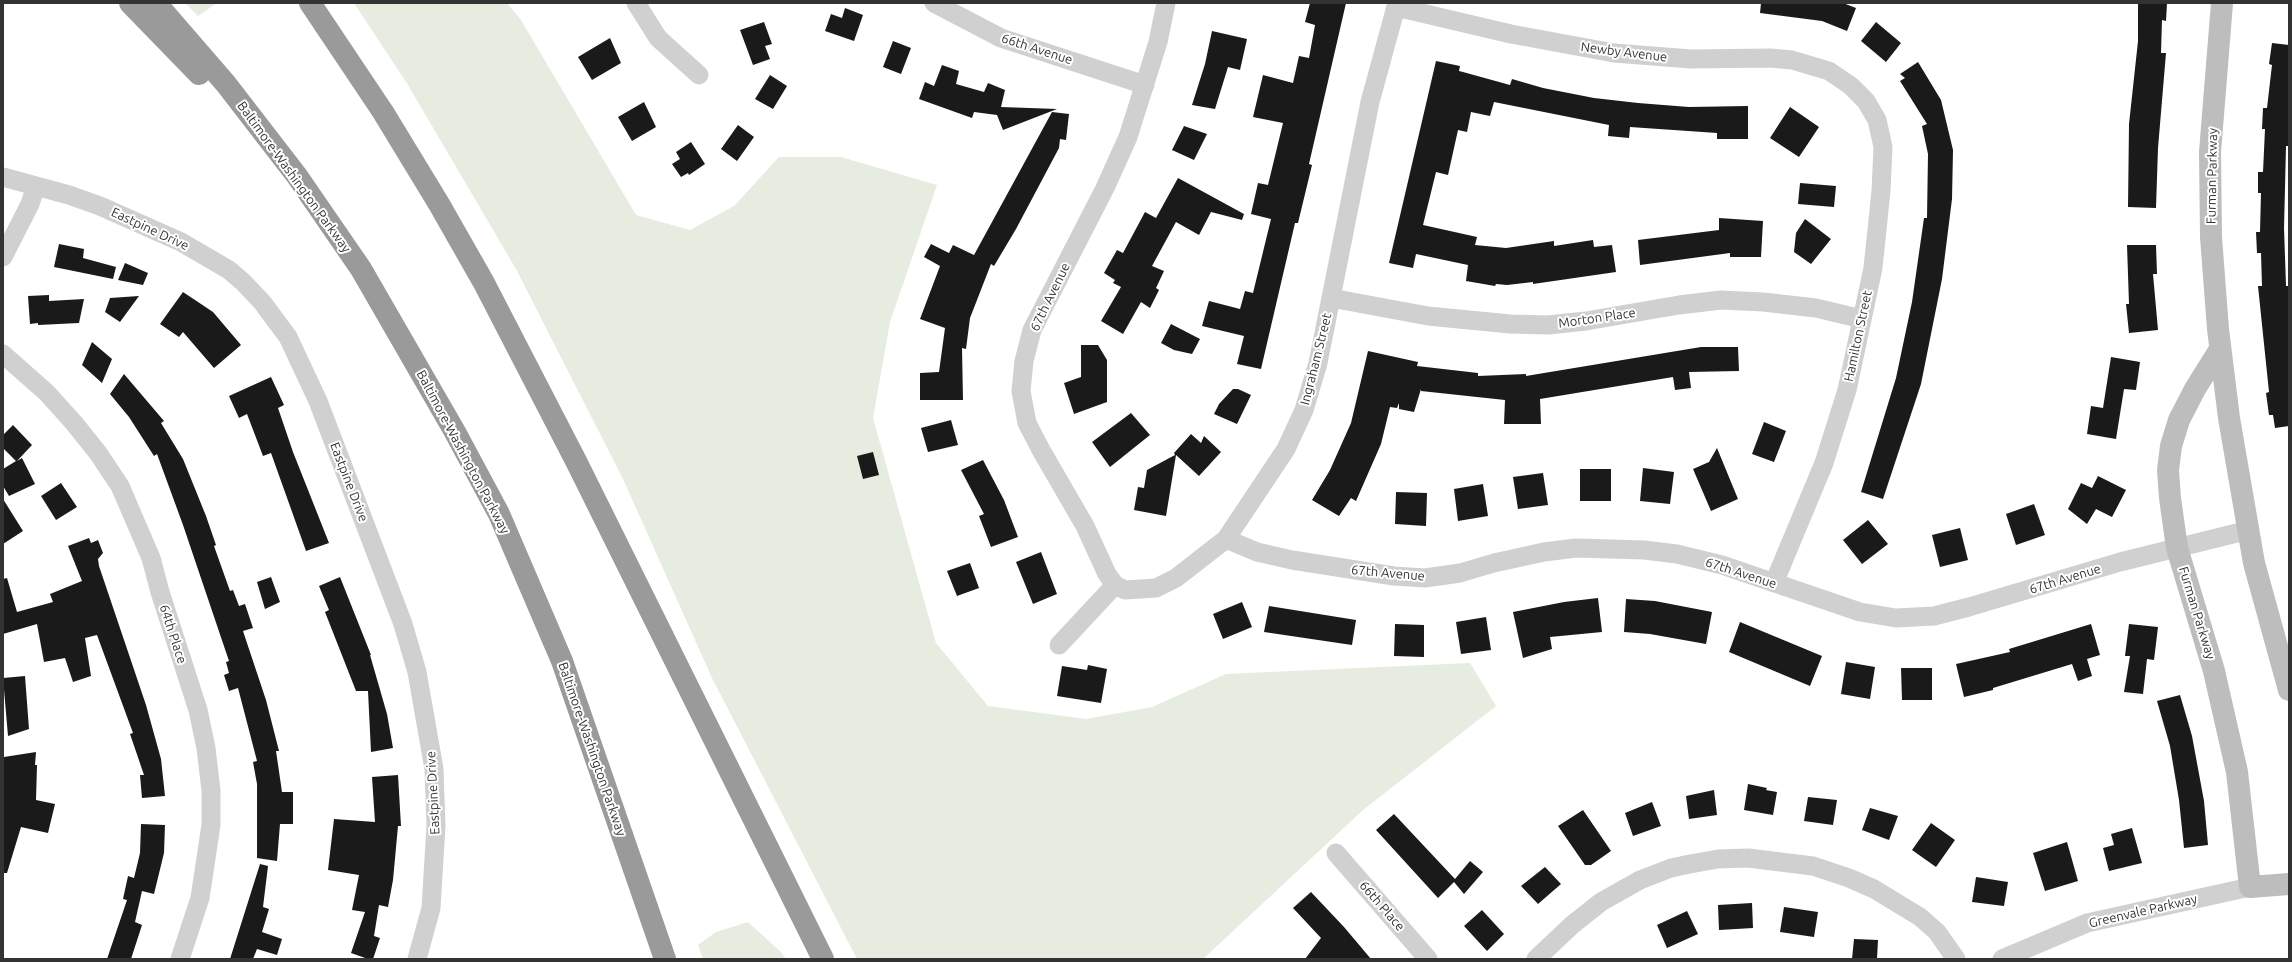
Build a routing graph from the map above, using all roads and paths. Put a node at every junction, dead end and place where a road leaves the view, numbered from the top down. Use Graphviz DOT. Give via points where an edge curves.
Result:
graph roads {
  1 [pos="130,3"];
  2 [pos="156,3"];
  3 [pos="310,3"];
  4 [pos="636,3"];
  5 [pos="934,3"];
  6 [pos="1166,3"];
  7 [pos="2222,3"];
  8 [pos="1396,5"];
  9 [pos="699,75"];
  10 [pos="1145,85"];
  11 [pos="1851,86"];
  12 [pos="297,176"];
  13 [pos="3,177"];
  14 [pos="36,186"];
  15 [pos="3,257"];
  16 [pos="1331,298"];
  17 [pos="1862,320"];
  18 [pos="2220,349"];
  19 [pos="3,354"];
  20 [pos="2248,530"];
  21 [pos="1226,539"];
  22 [pos="2177,548"];
  23 [pos="1774,583"];
  24 [pos="1115,585"];
  25 [pos="1059,645"];
  26 [pos="2289,690"];
  27 [pos="1336,853"];
  28 [pos="2289,884"];
  29 [pos="2250,887"];
  30 [pos="180,959"];
  31 [pos="417,959"];
  32 [pos="665,959"];
  33 [pos="823,959"];
  34 [pos="1428,959"];
  35 [pos="1536,959"];
  36 [pos="1956,959"];
  37 [pos="2002,959"];
  1 -- 12 [label="highway"];
  2 -- 12 [label="highway, Baltimore-Washington Parkway" via="226,84"];
  3 -- 33 [label="highway" via="383,112 484,283 577,463"];
  4 -- 9 [label="street" via="658,38"];
  5 -- 10 [label="street, 66th Avenue" via="1001,38"];
  6 -- 10 [label="street, 67th Avenue"];
  7 -- 18 [label="street, Furman Parkway" via="2210,152 2211,237"];
  8 -- 11 [label="street, Newby Avenue" via="1511,34 1614,53 1691,60 1792,60 1829,71"];
  8 -- 16 [label="street, Ingraham Street" via="1370,102"];
  10 -- 24 [label="street, 67th Avenue" via="1128,137 1105,188 1032,330 1024,361 1021,391 1027,423"];
  11 -- 17 [label="street, Hamilton Street" via="1866,101 1877,120 1883,147 1877,235"];
  12 -- 32 [label="highway, Baltimore-Washington Parkway" via="361,269 455,432 498,514 562,661"];
  13 -- 14 [label="street, Eastpine Drive"];
  14 -- 15 [label="street"];
  14 -- 31 [label="street, Eastpine Drive" via="88,202 143,224 181,242 229,270 262,302 288,337 318,401 403,624 417,672 434,769 436,826 431,908"];
  16 -- 17 [label="street, Morton Place" via="1428,316 1510,324 1548,325 1578,322 1721,300 1816,308"];
  16 -- 21 [label="street, Ingraham Street" via="1318,363 1304,410 1286,449"];
  17 -- 23 [label="street, Hamilton Street" via="1847,390 1824,463"];
  18 -- 20 [label="street, Furman Parkway"];
  18 -- 22 [label="street, Furman Parkway" via="2194,389 2171,446 2169,477"];
  19 -- 30 [label="street, 64th Place" via="47,393 74,423 120,486 151,558 198,710 211,790 211,825 200,898"];
  20 -- 22 [label="street, 67th Avenue"];
  20 -- 26 [label="street, Furman Parkway" via="2264,604"];
  21 -- 23 [label="street, 67th Avenue" via="1257,552 1292,560 1394,576 1425,578 1460,573 1544,552 1576,548 1610,548 1677,554 1722,565"];
  21 -- 24 [label="street, Ingraham Street" via="1176,578 1156,588 1126,590"];
  22 -- 23 [label="street, 67th Avenue" via="1934,616 1896,618 1860,612"];
  22 -- 29 [label="street, Furman Parkway" via="2214,671 2228,730 2237,772"];
  24 -- 25 [label="street"];
  27 -- 34 [label="street, 66th Place"];
  28 -- 29 [label="street, Greenvale Parkway"];
  29 -- 37 [label="street, Greenvale Parkway" via="2087,923"];
  35 -- 36 [label="street" via="1601,902 1640,880 1690,864 1718,859 1748,858 1813,866 1874,889 1920,917 1937,932"];
}
